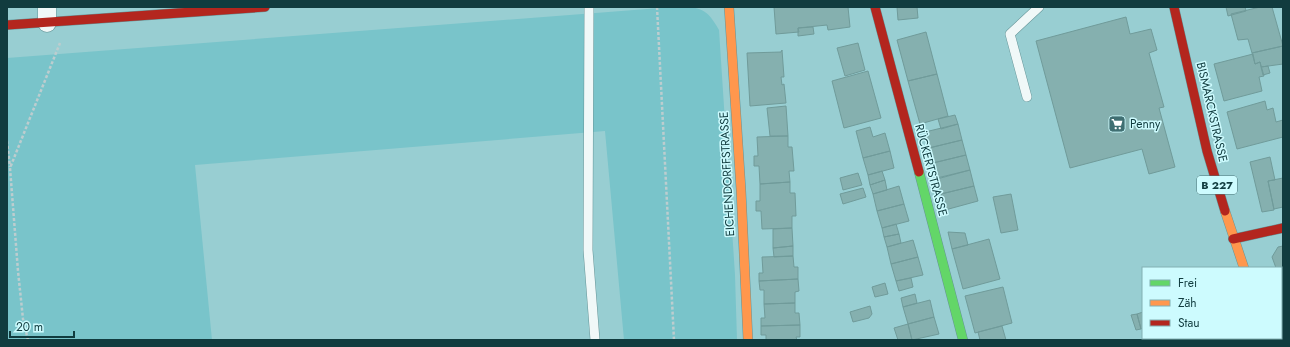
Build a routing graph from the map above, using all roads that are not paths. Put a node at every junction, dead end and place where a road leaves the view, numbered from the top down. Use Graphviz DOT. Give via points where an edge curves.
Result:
graph roads {
  1 [pos="265,7"];
  2 [pos="589,7"];
  3 [pos="729,7"];
  4 [pos="875,7"];
  5 [pos="1040,7"];
  6 [pos="1174,7"];
  7 [pos="47,15"];
  8 [pos="7,25"];
  9 [pos="1027,97"];
  10 [pos="1283,228"];
  11 [pos="1234,239"];
  12 [pos="1244,267"];
  13 [pos="595,340"];
  14 [pos="748,340"];
  15 [pos="963,340"];
  1 -- 7 [label="street" via="68,22"];
  2 -- 13 [label="lane" via="588,250"];
  3 -- 14 [label="street, EICHENDORFFSTRASSE"];
  4 -- 15 [label="street, RÜCKERTSTRASSE"];
  5 -- 9 [label="lane" via="1010,34"];
  6 -- 11 [label="street, BISMARCKSTRASSE / B 227" via="1207,150"];
  7 -- 8 [label="street"];
  10 -- 11 [label="street"];
  11 -- 12 [label="street, BISMARCKSTRASSE / B 227"];
}
